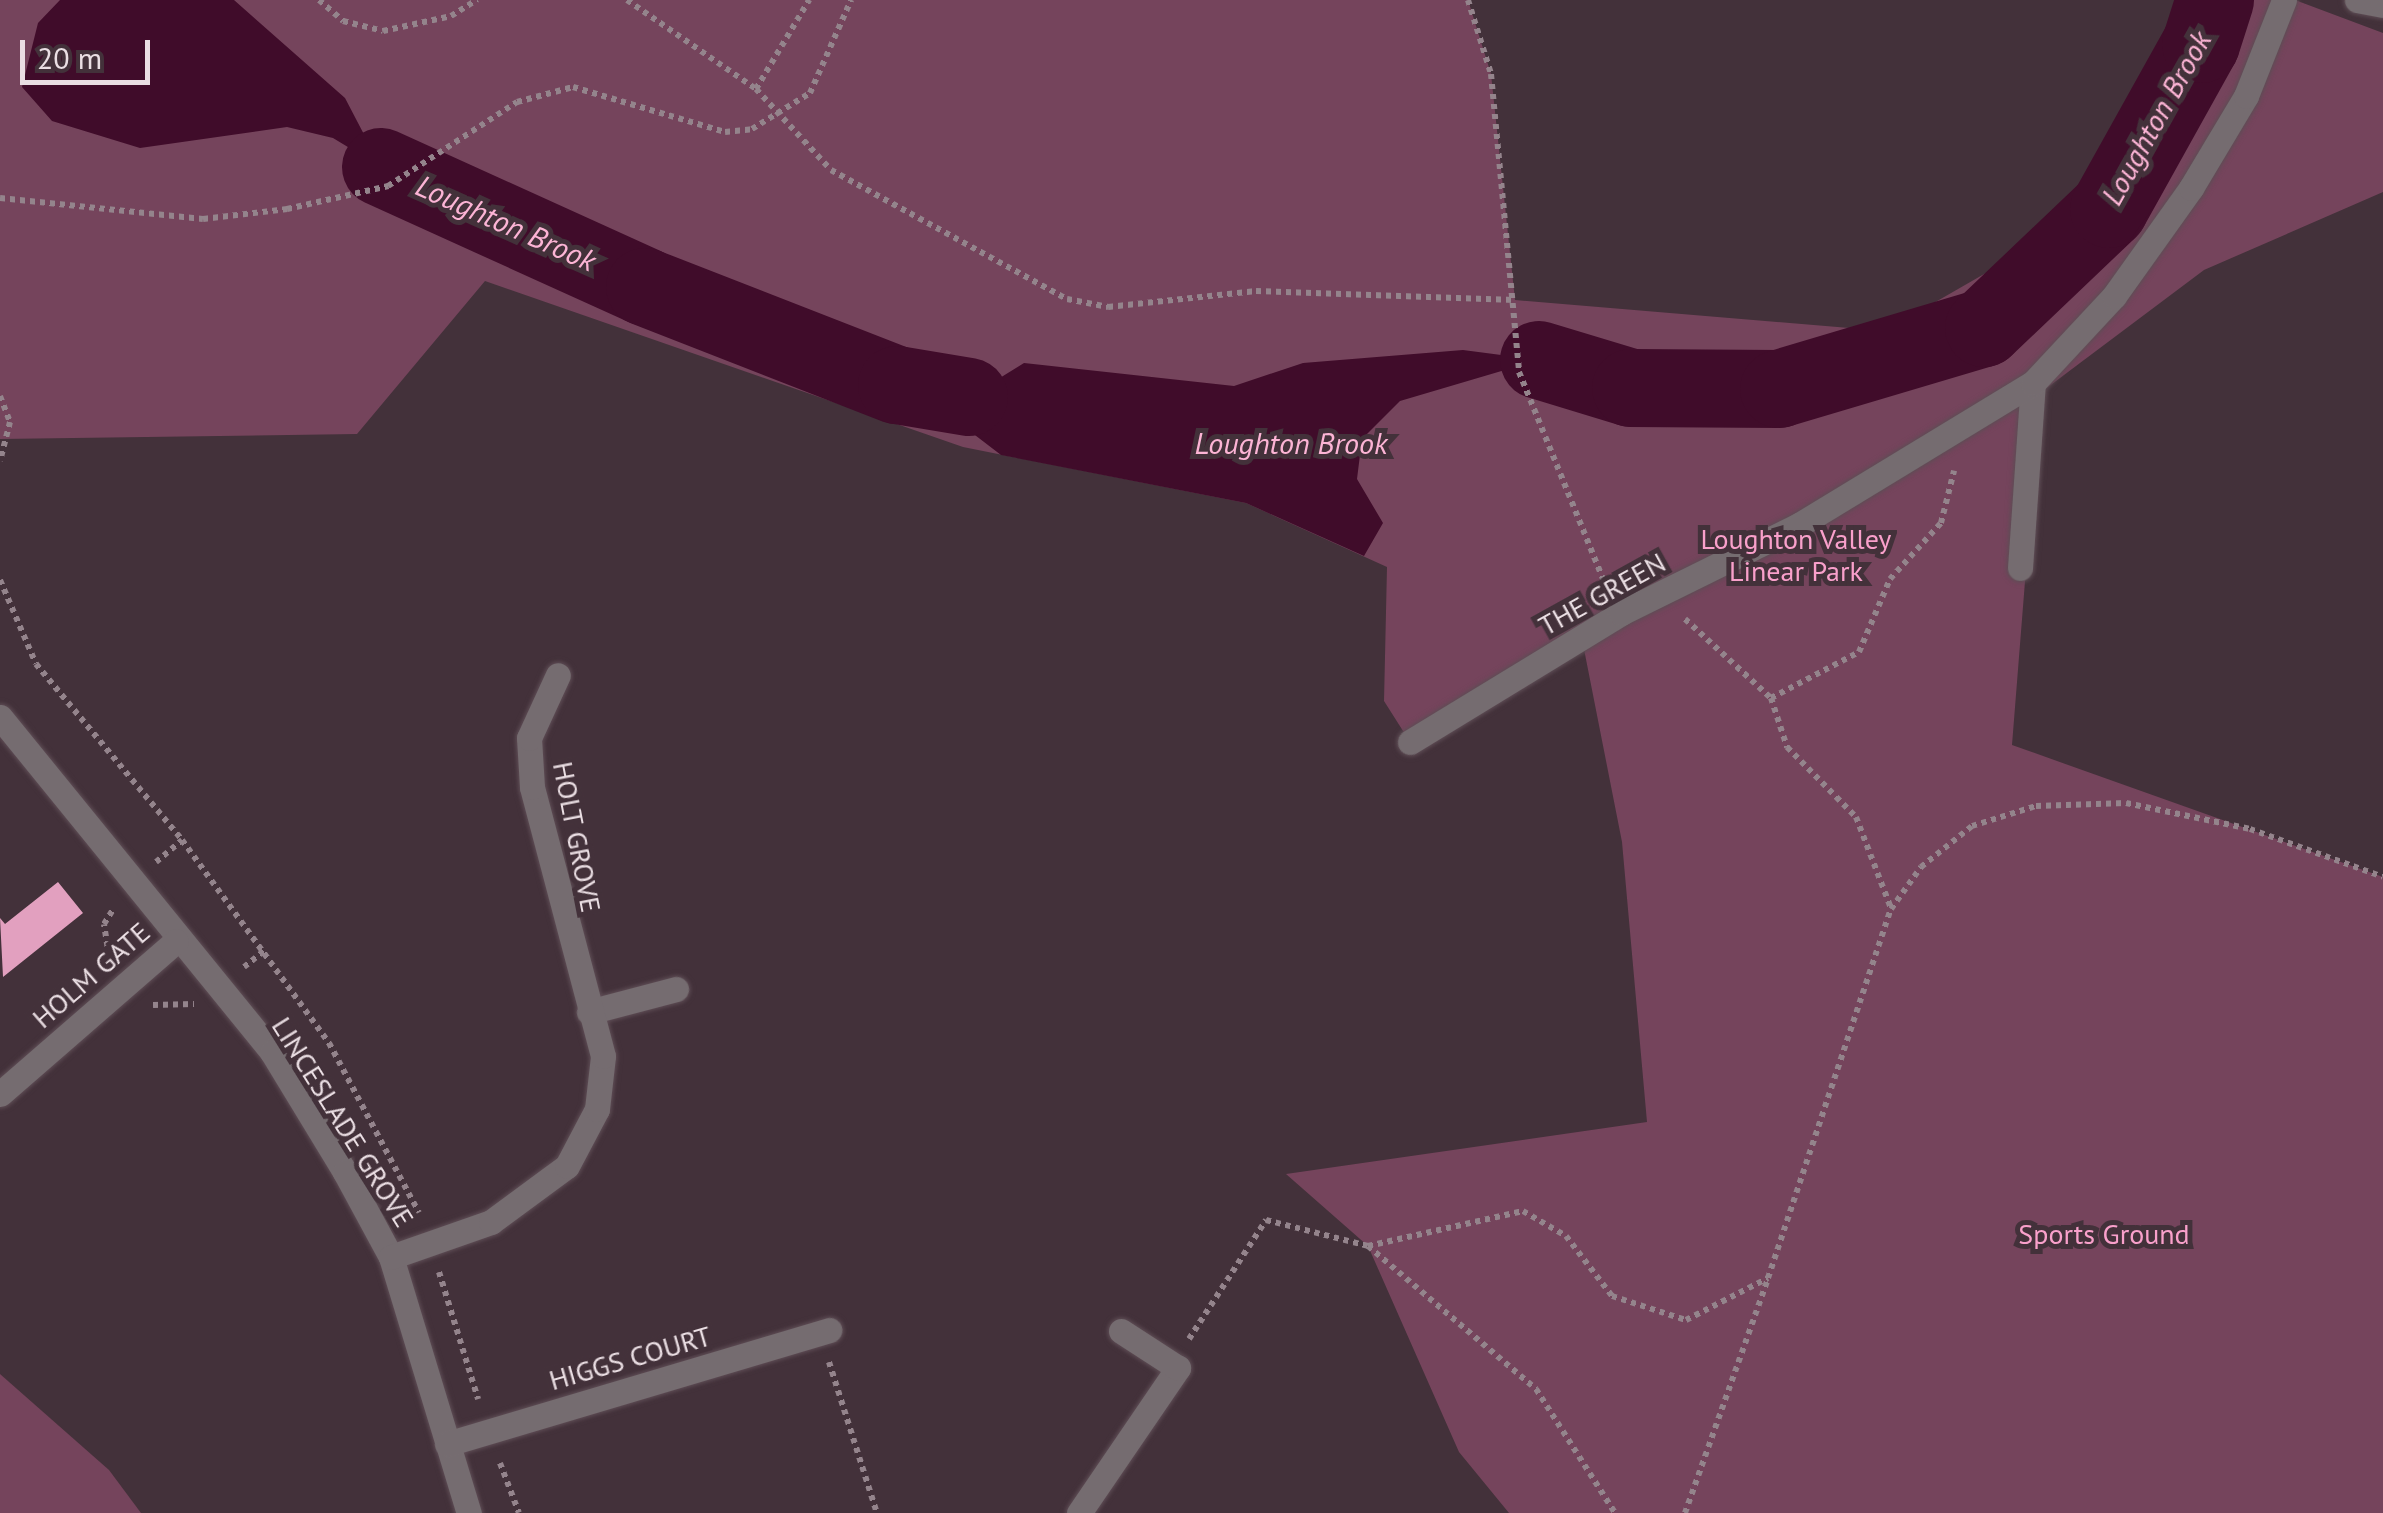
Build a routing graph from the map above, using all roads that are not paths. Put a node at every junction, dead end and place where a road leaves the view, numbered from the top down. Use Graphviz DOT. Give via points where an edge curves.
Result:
graph roads {
  1 [pos="2284,0"];
  2 [pos="2033,382"];
  3 [pos="2020,568"];
  4 [pos="558,675"];
  5 [pos="0,717"];
  6 [pos="1410,742"];
  7 [pos="176,941"];
  8 [pos="676,989"];
  9 [pos="589,1012"];
  10 [pos="0,1094"];
  11 [pos="391,1256"];
  12 [pos="1121,1331"];
  13 [pos="825,1332"];
  14 [pos="447,1444"];
  15 [pos="469,1513"];
  16 [pos="1079,1513"];
  1 -- 2 [label="street, THE GREEN" via="2246,96 2191,188 2114,296"];
  2 -- 3 [label="street"];
  2 -- 6 [label="street, THE GREEN" via="1948,436 1621,612"];
  4 -- 9 [label="street, HOLT GROVE" via="529,738 532,788"];
  5 -- 7 [label="street, LINCESLADE GROVE"];
  7 -- 10 [label="street, HOLM GATE"];
  7 -- 11 [label="street, LINCESLADE GROVE" via="272,1052"];
  8 -- 9 [label="street"];
  9 -- 11 [label="street, HOLT GROVE" via="603,1056 597,1109 567,1166 491,1222"];
  11 -- 14 [label="street, LINCESLADE GROVE"];
  12 -- 16 [label="street" via="1178,1368"];
  13 -- 14 [label="street, HIGGS COURT"];
  14 -- 15 [label="street, LINCESLADE GROVE"];
}
